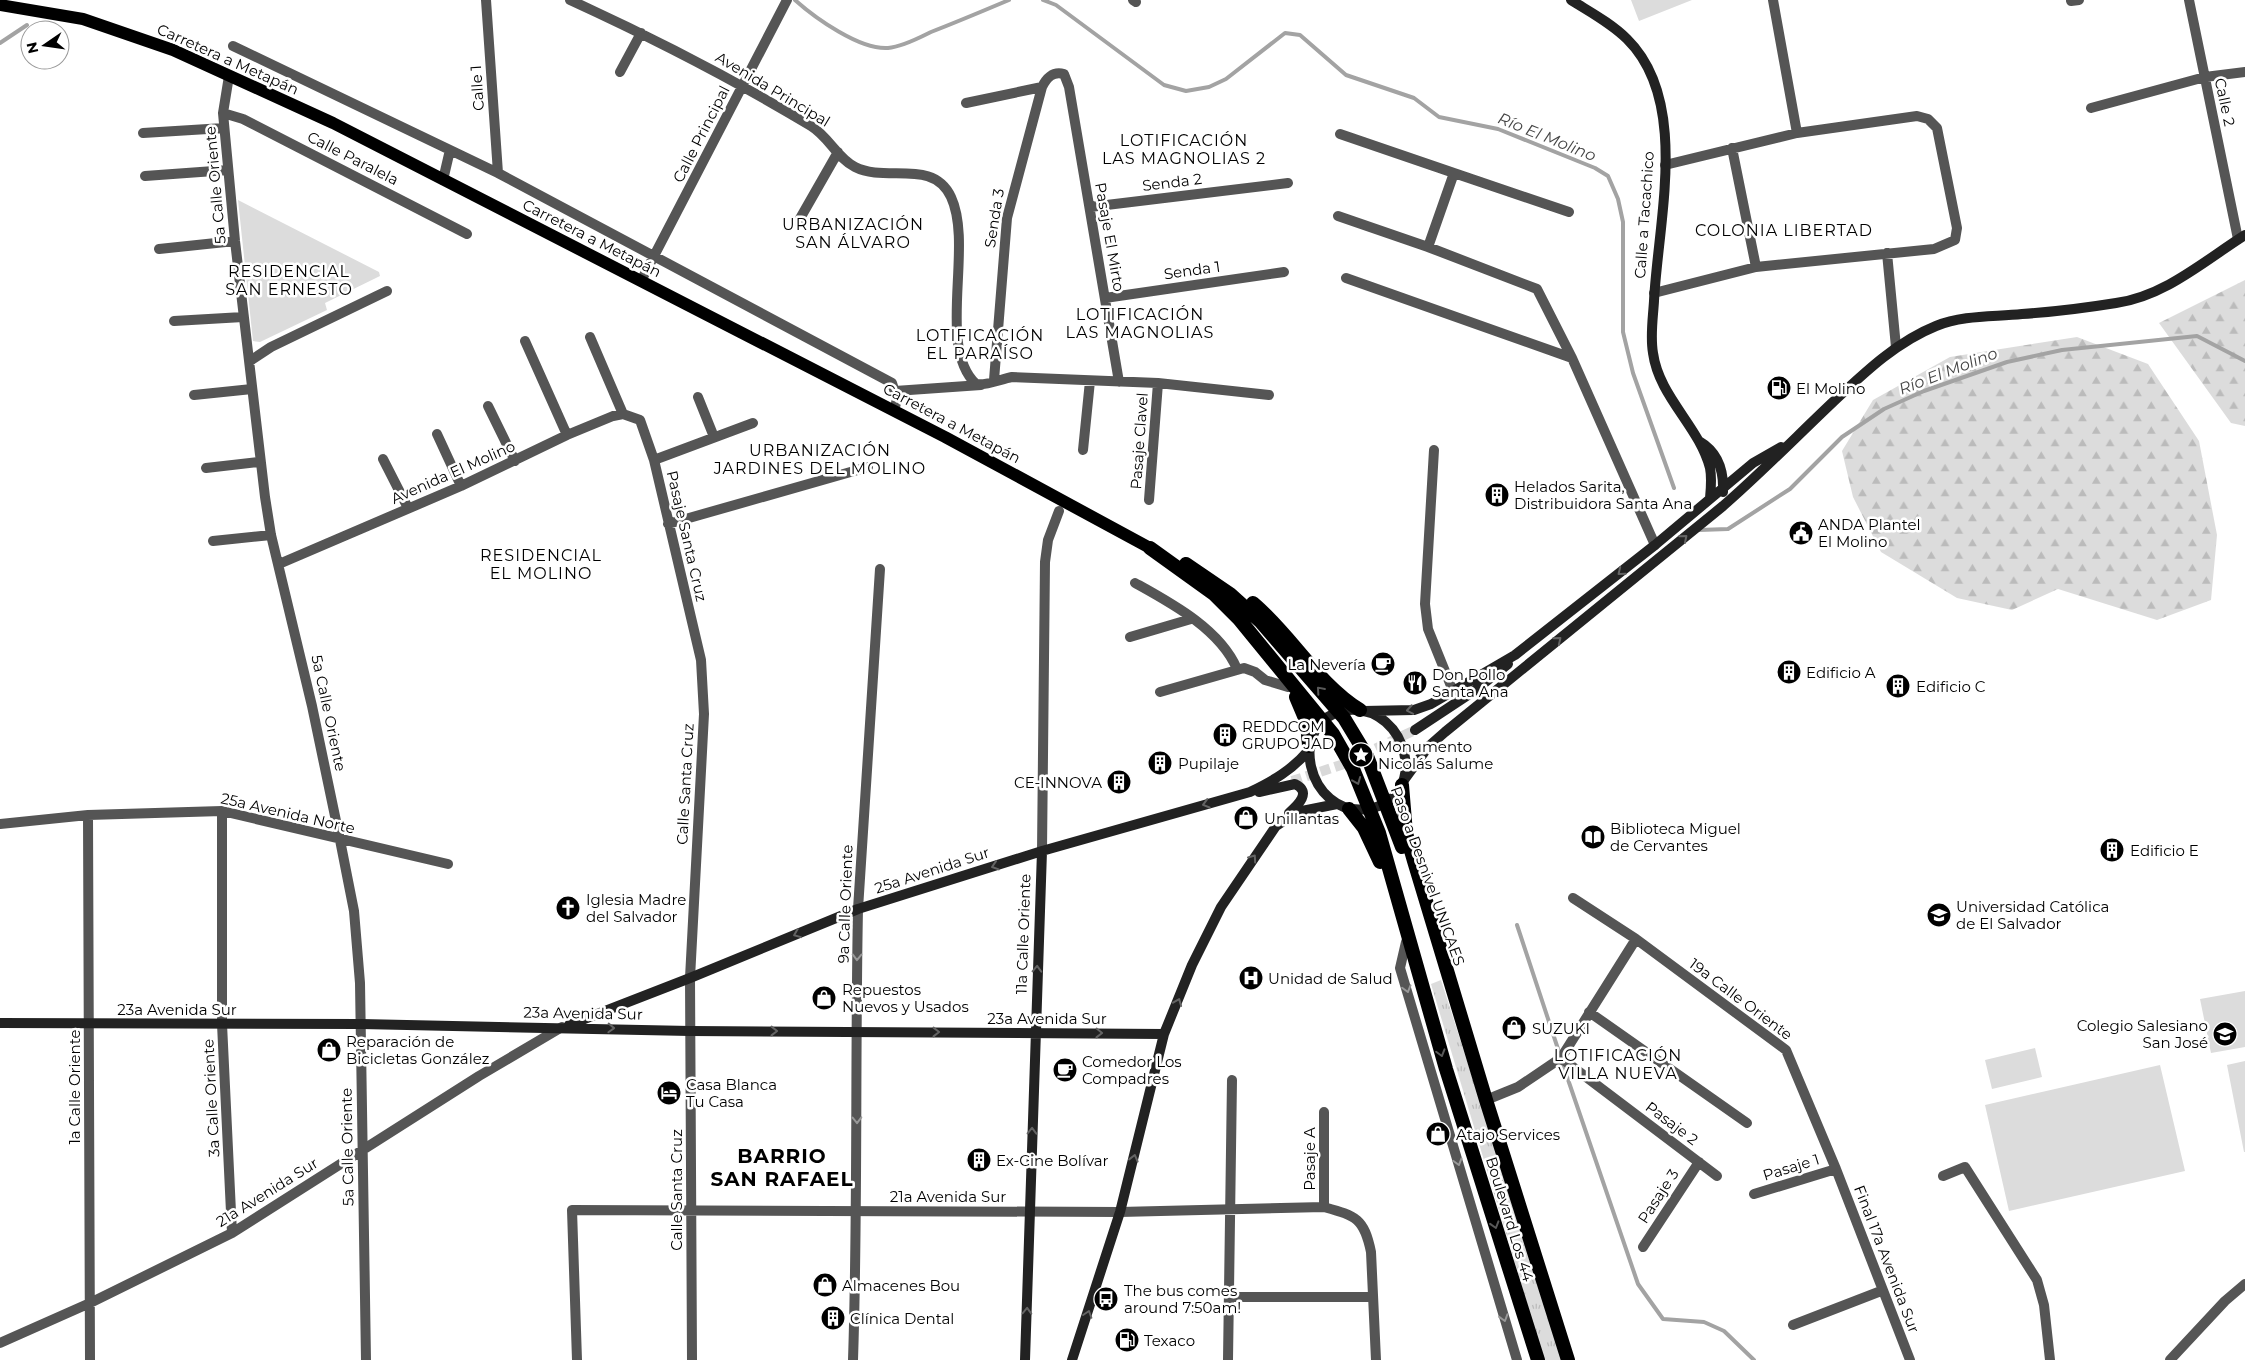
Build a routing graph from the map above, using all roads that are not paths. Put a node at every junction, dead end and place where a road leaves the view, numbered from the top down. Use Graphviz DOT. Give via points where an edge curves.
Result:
graph roads {
  1 [pos="486,0"];
  2 [pos="570,0"];
  3 [pos="787,0"];
  4 [pos="1571,0"];
  5 [pos="1773,0"];
  6 [pos="2189,0"];
  7 [pos="0,5"];
  8 [pos="641,33"];
  9 [pos="233,46"];
  10 [pos="620,72"];
  11 [pos="2245,72"];
  12 [pos="229,76"];
  13 [pos="2205,78"];
  14 [pos="742,86"];
  15 [pos="1042,87"];
  16 [pos="966,103"];
  17 [pos="2091,108"];
  18 [pos="223,114"];
  19 [pos="224,128"];
  20 [pos="143,133"];
  21 [pos="1796,133"];
  22 [pos="1340,134"];
  23 [pos="1732,148"];
  24 [pos="450,150"];
  25 [pos="838,152"];
  26 [pos="1665,165"];
  27 [pos="228,170"];
  28 [pos="498,173"];
  29 [pos="1454,173"];
  30 [pos="145,176"];
  31 [pos="443,180"];
  32 [pos="1288,183"];
  33 [pos="1090,207"];
  34 [pos="1569,212"];
  35 [pos="1338,216"];
  36 [pos="798,222"];
  37 [pos="468,234"];
  38 [pos="2242,237"];
  39 [pos="235,241"];
  40 [pos="1428,247"];
  41 [pos="159,249"];
  42 [pos="1887,253"];
  43 [pos="655,256"];
  44 [pos="1756,267"];
  45 [pos="1284,272"];
  46 [pos="1346,278"];
  47 [pos="641,281"];
  48 [pos="387,291"];
  49 [pos="1654,293"];
  50 [pos="1105,298"];
  51 [pos="243,317"];
  52 [pos="174,322"];
  53 [pos="590,337"];
  54 [pos="525,342"];
  55 [pos="1896,347"];
  56 [pos="1572,358"];
  57 [pos="250,360"];
  58 [pos="994,380"];
  59 [pos="1090,381"];
  60 [pos="1119,382"];
  61 [pos="1158,383"];
  62 [pos="979,384"];
  63 [pos="252,389"];
  64 [pos="895,391"];
  65 [pos="194,395"];
  66 [pos="1269,395"];
  67 [pos="698,396"];
  68 [pos="488,406"];
  69 [pos="894,411"];
  70 [pos="623,414"];
  71 [pos="753,423"];
  72 [pos="437,434"];
  73 [pos="567,435"];
  74 [pos="714,437"];
  75 [pos="1697,440"];
  76 [pos="1787,444"];
  77 [pos="1084,450"];
  78 [pos="1434,450"];
  79 [pos="383,459"];
  80 [pos="654,460"];
  81 [pos="515,461"];
  82 [pos="259,462"];
  83 [pos="868,467"];
  84 [pos="206,468"];
  85 [pos="461,486"];
  86 [pos="1724,487"];
  87 [pos="1710,498"];
  88 [pos="1149,500"];
  89 [pos="1060,505"];
  90 [pos="1723,506"];
  91 [pos="408,508"];
  92 [pos="668,524"];
  93 [pos="271,535"];
  94 [pos="213,541"];
  95 [pos="1655,545"];
  96 [pos="1150,548"];
  97 [pos="279,564"];
  98 [pos="1183,566"];
  99 [pos="880,569"];
  100 [pos="1135,583"];
  101 [pos="1191,619"];
  102 [pos="1263,636"];
  103 [pos="1287,636"];
  104 [pos="1130,637"];
  105 [pos="1515,655"];
  106 [pos="1264,658"];
  107 [pos="701,660"];
  108 [pos="1237,669"];
  109 [pos="1288,687"];
  110 [pos="1453,691"];
  111 [pos="1160,692"];
  112 [pos="1362,710"];
  113 [pos="1415,730"];
  114 [pos="1309,748"];
  115 [pos="1292,780"];
  116 [pos="1403,783"];
  117 [pos="1250,792"];
  118 [pos="1237,795"];
  119 [pos="1343,807"];
  120 [pos="222,811"];
  121 [pos="88,815"];
  122 [pos="0,824"];
  123 [pos="1270,834"];
  124 [pos="340,840"];
  125 [pos="1042,851"];
  126 [pos="448,864"];
  127 [pos="1573,898"];
  128 [pos="858,909"];
  129 [pos="1636,940"];
  130 [pos="1406,942"];
  131 [pos="1418,972"];
  132 [pos="690,978"];
  133 [pos="1452,992"];
  134 [pos="1589,1012"];
  135 [pos="0,1023"];
  136 [pos="89,1024"];
  137 [pos="222,1024"];
  138 [pos="361,1024"];
  139 [pos="563,1027"];
  140 [pos="690,1031"];
  141 [pos="856,1032"];
  142 [pos="1034,1032"];
  143 [pos="1164,1034"];
  144 [pos="1561,1058"];
  145 [pos="1232,1080"];
  146 [pos="1486,1100"];
  147 [pos="1324,1112"];
  148 [pos="1747,1123"];
  149 [pos="361,1149"];
  150 [pos="1699,1162"];
  151 [pos="1836,1169"];
  152 [pos="1717,1176"];
  153 [pos="1943,1176"];
  154 [pos="1754,1194"];
  155 [pos="1230,1207"];
  156 [pos="1324,1207"];
  157 [pos="858,1210"];
  158 [pos="691,1211"];
  159 [pos="1030,1211"];
  160 [pos="1120,1212"];
  161 [pos="232,1233"];
  162 [pos="1643,1247"];
  163 [pos="2245,1284"];
  164 [pos="1881,1290"];
  165 [pos="1229,1297"];
  166 [pos="1373,1298"];
  167 [pos="90,1303"];
  168 [pos="1793,1325"];
  169 [pos="0,1344"];
  170 [pos="90,1360"];
  171 [pos="366,1360"];
  172 [pos="577,1360"];
  173 [pos="692,1360"];
  174 [pos="854,1360"];
  175 [pos="1025,1360"];
  176 [pos="1072,1360"];
  177 [pos="1228,1360"];
  178 [pos="1376,1360"];
  179 [pos="1517,1360"];
  180 [pos="1538,1360"];
  181 [pos="1568,1360"];
  182 [pos="1910,1360"];
  183 [pos="2050,1360"];
  184 [pos="2170,1360"];
  1 -- 28 [label="street, Calle 1"];
  2 -- 8 [label="street, Avenida Principal"];
  3 -- 14 [label="street, Calle Principal"];
  4 -- 26 [label="main road, Calle a Tacachico" via="1622,35 1652,73 1662,110"];
  5 -- 21 [label="street"];
  6 -- 13 [label="street, Calle 2"];
  7 -- 12 [label="main road, Carretera a Metapán" via="83,20 173,50"];
  8 -- 10 [label="street"];
  8 -- 14 [label="street, Avenida Principal"];
  9 -- 24 [label="street"];
  11 -- 13 [label="street"];
  12 -- 18 [label="street, 5a Calle Oriente"];
  12 -- 31 [label="main road, Carretera a Metapán" via="333,123"];
  13 -- 17 [label="street"];
  13 -- 38 [label="street, Calle 2"];
  14 -- 25 [label="street, Avenida Principal" via="814,128"];
  14 -- 43 [label="street, Calle Principal"];
  15 -- 16 [label="street"];
  15 -- 33 [label="street, Pasaje El Mirto" via="1052,74 1059,72 1067,80"];
  15 -- 58 [label="street, Senda 3" via="1007,218"];
  18 -- 19 [label="street, 5a Calle Oriente"];
  18 -- 37 [label="street, Calle Paralela" via="243,119"];
  19 -- 20 [label="street"];
  19 -- 27 [label="street, 5a Calle Oriente"];
  21 -- 23 [label="street"];
  21 -- 42 [label="street" via="1917,116 1928,118 1937,128 1957,228 1955,240 1934,249"];
  22 -- 29 [label="street"];
  23 -- 26 [label="street"];
  23 -- 44 [label="street"];
  24 -- 28 [label="street"];
  24 -- 31 [label="street"];
  25 -- 36 [label="street"];
  25 -- 62 [label="street, Avenida Principal" via="862,170 930,176 940,181 951,195 958,224 958,345 970,378"];
  26 -- 49 [label="main road, Calle a Tacachico"];
  27 -- 30 [label="street"];
  27 -- 39 [label="street, 5a Calle Oriente"];
  28 -- 43 [label="street"];
  29 -- 34 [label="street"];
  29 -- 40 [label="street"];
  31 -- 47 [label="main road, Carretera a Metapán"];
  32 -- 33 [label="street, Senda 2"];
  33 -- 50 [label="street, Pasaje El Mirto"];
  35 -- 40 [label="street"];
  38 -- 55 [label="main road" via="2162,289 2117,303 2055,312 1953,320"];
  39 -- 41 [label="street"];
  39 -- 51 [label="street, 5a Calle Oriente"];
  40 -- 56 [label="street" via="1537,289"];
  42 -- 44 [label="street"];
  42 -- 55 [label="street"];
  43 -- 47 [label="street, Calle Principal"];
  43 -- 64 [label="street" via="892,383"];
  44 -- 49 [label="street"];
  45 -- 50 [label="street, Senda 1"];
  46 -- 56 [label="street"];
  47 -- 69 [label="main road, Carretera a Metapán"];
  48 -- 57 [label="street" via="270,347"];
  49 -- 75 [label="main road, Calle a Tacachico" via="1653,354 1671,400"];
  50 -- 60 [label="street, Pasaje El Mirto"];
  51 -- 52 [label="street"];
  51 -- 57 [label="street, 5a Calle Oriente"];
  53 -- 70 [label="street"];
  54 -- 73 [label="street"];
  55 -- 76 [label="main road"];
  56 -- 95 [label="street"];
  57 -- 63 [label="street, 5a Calle Oriente"];
  58 -- 59 [label="street" via="1012,377"];
  58 -- 62 [label="street"];
  59 -- 60 [label="street"];
  59 -- 77 [label="street"];
  60 -- 61 [label="street"];
  61 -- 66 [label="street"];
  61 -- 88 [label="street, Pasaje Clavel"];
  62 -- 64 [label="street"];
  63 -- 65 [label="street"];
  63 -- 82 [label="street, 5a Calle Oriente"];
  64 -- 69 [label="street"];
  67 -- 74 [label="street"];
  68 -- 81 [label="street"];
  69 -- 89 [label="main road, Carretera a Metapán"];
  70 -- 73 [label="street, Avenida El Molino"];
  70 -- 80 [label="street, Pasaje Santa Cruz" via="640,420"];
  71 -- 74 [label="street"];
  72 -- 85 [label="street"];
  73 -- 81 [label="street, Avenida El Molino"];
  74 -- 80 [label="street"];
  75 -- 86 [label="main road" via="1710,447 1717,459"];
  75 -- 87 [label="main road" via="1710,468"];
  76 -- 86 [label="main road" via="1761,458"];
  76 -- 90 [label="main road" via="1760,474"];
  78 -- 110 [label="street" via="1425,604 1428,629"];
  79 -- 91 [label="street"];
  80 -- 92 [label="street, Pasaje Santa Cruz"];
  81 -- 85 [label="street, Avenida El Molino"];
  82 -- 84 [label="street"];
  82 -- 93 [label="street, 5a Calle Oriente"];
  83 -- 92 [label="street"];
  85 -- 91 [label="street, Avenida El Molino"];
  86 -- 87 [label="main road"];
  86 -- 90 [label="main road"];
  87 -- 95 [label="main road"];
  89 -- 96 [label="main road, Carretera a Metapán" via="1093,515"];
  89 -- 125 [label="street, 11a Calle Oriente" via="1048,540 1045,562"];
  116 -- 90 [label="main road, one-way" via="1428,747"];
  91 -- 97 [label="street, Avenida El Molino"];
  92 -- 107 [label="street, Pasaje Santa Cruz"];
  93 -- 94 [label="street"];
  93 -- 97 [label="street, 5a Calle Oriente"];
  95 -- 105 [label="main road, one-way"];
  96 -- 98 [label="highway, Paso a Desnivel UNICAES"];
  97 -- 124 [label="street, 5a Calle Oriente"];
  98 -- 102 [label="highway, Paso a Desnivel UNICAES" via="1230,594"];
  98 -- 103 [label="highway" via="1212,574 1242,593"];
  98 -- 106 [label="highway"];
  99 -- 128 [label="street, 9a Calle Oriente"];
  100 -- 101 [label="street"];
  101 -- 104 [label="street"];
  101 -- 108 [label="street" via="1227,651"];
  102 -- 131 [label="highway, Paso a Desnivel UNICAES, one-way" via="1346,755 1379,833"];
  133 -- 102 [label="highway, Paso a Desnivel UNICAES, one-way" via="1412,873 1367,756 1344,718"];
  103 -- 106 [label="highway"];
  103 -- 112 [label="highway" via="1334,690"];
  105 -- 110 [label="main road"];
  105 -- 113 [label="main road" via="1504,669"];
  106 -- 109 [label="highway"];
  107 -- 132 [label="street, Calle Santa Cruz" via="704,714"];
  108 -- 109 [label="street" via="1249,669 1265,680"];
  108 -- 111 [label="street"];
  109 -- 114 [label="highway" via="1301,705 1307,723"];
  110 -- 112 [label="main road, one-way" via="1414,710"];
  112 -- 114 [label="main road" via="1339,711 1325,718 1314,731"];
  112 -- 116 [label="main road" via="1382,718 1396,734 1405,755"];
  114 -- 117 [label="main road, 25a Avenida Sur" via="1279,778"];
  114 -- 119 [label="main road" via="1311,766 1318,783 1328,798"];
  115 -- 117 [label="main road"];
  116 -- 119 [label="main road" via="1392,798 1380,806 1363,810"];
  116 -- 133 [label="highway" via="1406,833"];
  117 -- 118 [label="main road, 25a Avenida Sur"];
  118 -- 123 [label="main road" via="1295,784 1300,786 1303,791 1300,802"];
  118 -- 125 [label="main road, 25a Avenida Sur, one-way"];
  119 -- 123 [label="main road" via="1291,815"];
  119 -- 130 [label="highway" via="1364,828 1381,865"];
  120 -- 121 [label="street, 25a Avenida Norte"];
  120 -- 124 [label="street, 25a Avenida Norte"];
  120 -- 137 [label="street, 3a Calle Oriente"];
  121 -- 122 [label="street, 25a Avenida Norte"];
  121 -- 136 [label="street, 1a Calle Oriente"];
  143 -- 123 [label="main road, one-way" via="1192,965 1221,907"];
  124 -- 126 [label="street, 25a Avenida Norte"];
  124 -- 138 [label="street, 5a Calle Oriente" via="357,938"];
  125 -- 128 [label="main road, 25a Avenida Sur, one-way"];
  142 -- 125 [label="main road, 11a Calle Oriente, one-way"];
  127 -- 129 [label="street, 19a Calle Oriente"];
  128 -- 132 [label="main road, 25a Avenida Sur, one-way"];
  128 -- 141 [label="street, 9a Calle Oriente, one-way"];
  129 -- 134 [label="street"];
  129 -- 151 [label="street, 19a Calle Oriente" via="1786,1050"];
  130 -- 131 [label="highway"];
  130 -- 179 [label="street, one-way" via="1400,968"];
  131 -- 180 [label="highway, Boulevard Los 44, one-way"];
  132 -- 139 [label="main road, 25a Avenida Sur"];
  132 -- 140 [label="street, Calle Santa Cruz"];
  133 -- 146 [label="highway, Boulevard Los 44"];
  134 -- 144 [label="street"];
  134 -- 148 [label="street"];
  135 -- 136 [label="main road, 23a Avenida Sur"];
  136 -- 137 [label="main road, 23a Avenida Sur"];
  136 -- 167 [label="street, 1a Calle Oriente"];
  137 -- 138 [label="main road, 23a Avenida Sur"];
  137 -- 161 [label="street, 3a Calle Oriente"];
  138 -- 139 [label="main road, 23a Avenida Sur"];
  138 -- 149 [label="street, 5a Calle Oriente"];
  139 -- 140 [label="main road, 23a Avenida Sur, one-way"];
  139 -- 149 [label="street, 21a Avenida Sur"];
  140 -- 141 [label="main road, 23a Avenida Sur, one-way"];
  140 -- 158 [label="street, Calle Santa Cruz"];
  141 -- 142 [label="main road, 23a Avenida Sur, one-way"];
  141 -- 157 [label="street, 9a Calle Oriente, one-way"];
  142 -- 143 [label="main road, 23a Avenida Sur, one-way"];
  159 -- 142 [label="main road, 11a Calle Oriente, one-way"];
  160 -- 143 [label="main road, one-way"];
  144 -- 146 [label="street" via="1518,1087"];
  144 -- 150 [label="street, Pasaje 2"];
  145 -- 155 [label="street"];
  146 -- 181 [label="highway, Boulevard Los 44"];
  147 -- 156 [label="street, Pasaje A"];
  149 -- 161 [label="street, 21a Avenida Sur"];
  149 -- 171 [label="street, 5a Calle Oriente"];
  150 -- 152 [label="street, Pasaje 2"];
  150 -- 162 [label="street, Pasaje 3"];
  151 -- 154 [label="street, Pasaje 1"];
  151 -- 164 [label="street, Final 17a Avenida Sur"];
  153 -- 183 [label="street" via="1965,1167 2037,1280 2044,1305"];
  155 -- 156 [label="street, 21a Avenida Sur"];
  155 -- 160 [label="street, 21a Avenida Sur"];
  155 -- 165 [label="street"];
  156 -- 166 [label="street, 21a Avenida Sur" via="1356,1217 1363,1225 1371,1252"];
  157 -- 158 [label="street, 21a Avenida Sur"];
  157 -- 159 [label="street, 21a Avenida Sur"];
  157 -- 174 [label="street, 9a Calle Oriente"];
  158 -- 172 [label="street, 21a Avenida Sur" via="572,1210"];
  158 -- 173 [label="street, Calle Santa Cruz"];
  159 -- 160 [label="street, 21a Avenida Sur"];
  175 -- 159 [label="main road, 11a Calle Oriente, one-way"];
  176 -- 160 [label="main road, one-way"];
  161 -- 167 [label="street, 21a Avenida Sur"];
  163 -- 184 [label="street"];
  164 -- 168 [label="street"];
  164 -- 182 [label="street, Final 17a Avenida Sur"];
  165 -- 166 [label="street"];
  165 -- 177 [label="street"];
  166 -- 178 [label="street, 21a Avenida Sur"];
  167 -- 169 [label="street, 21a Avenida Sur"];
  167 -- 170 [label="street, 1a Calle Oriente"];
}
